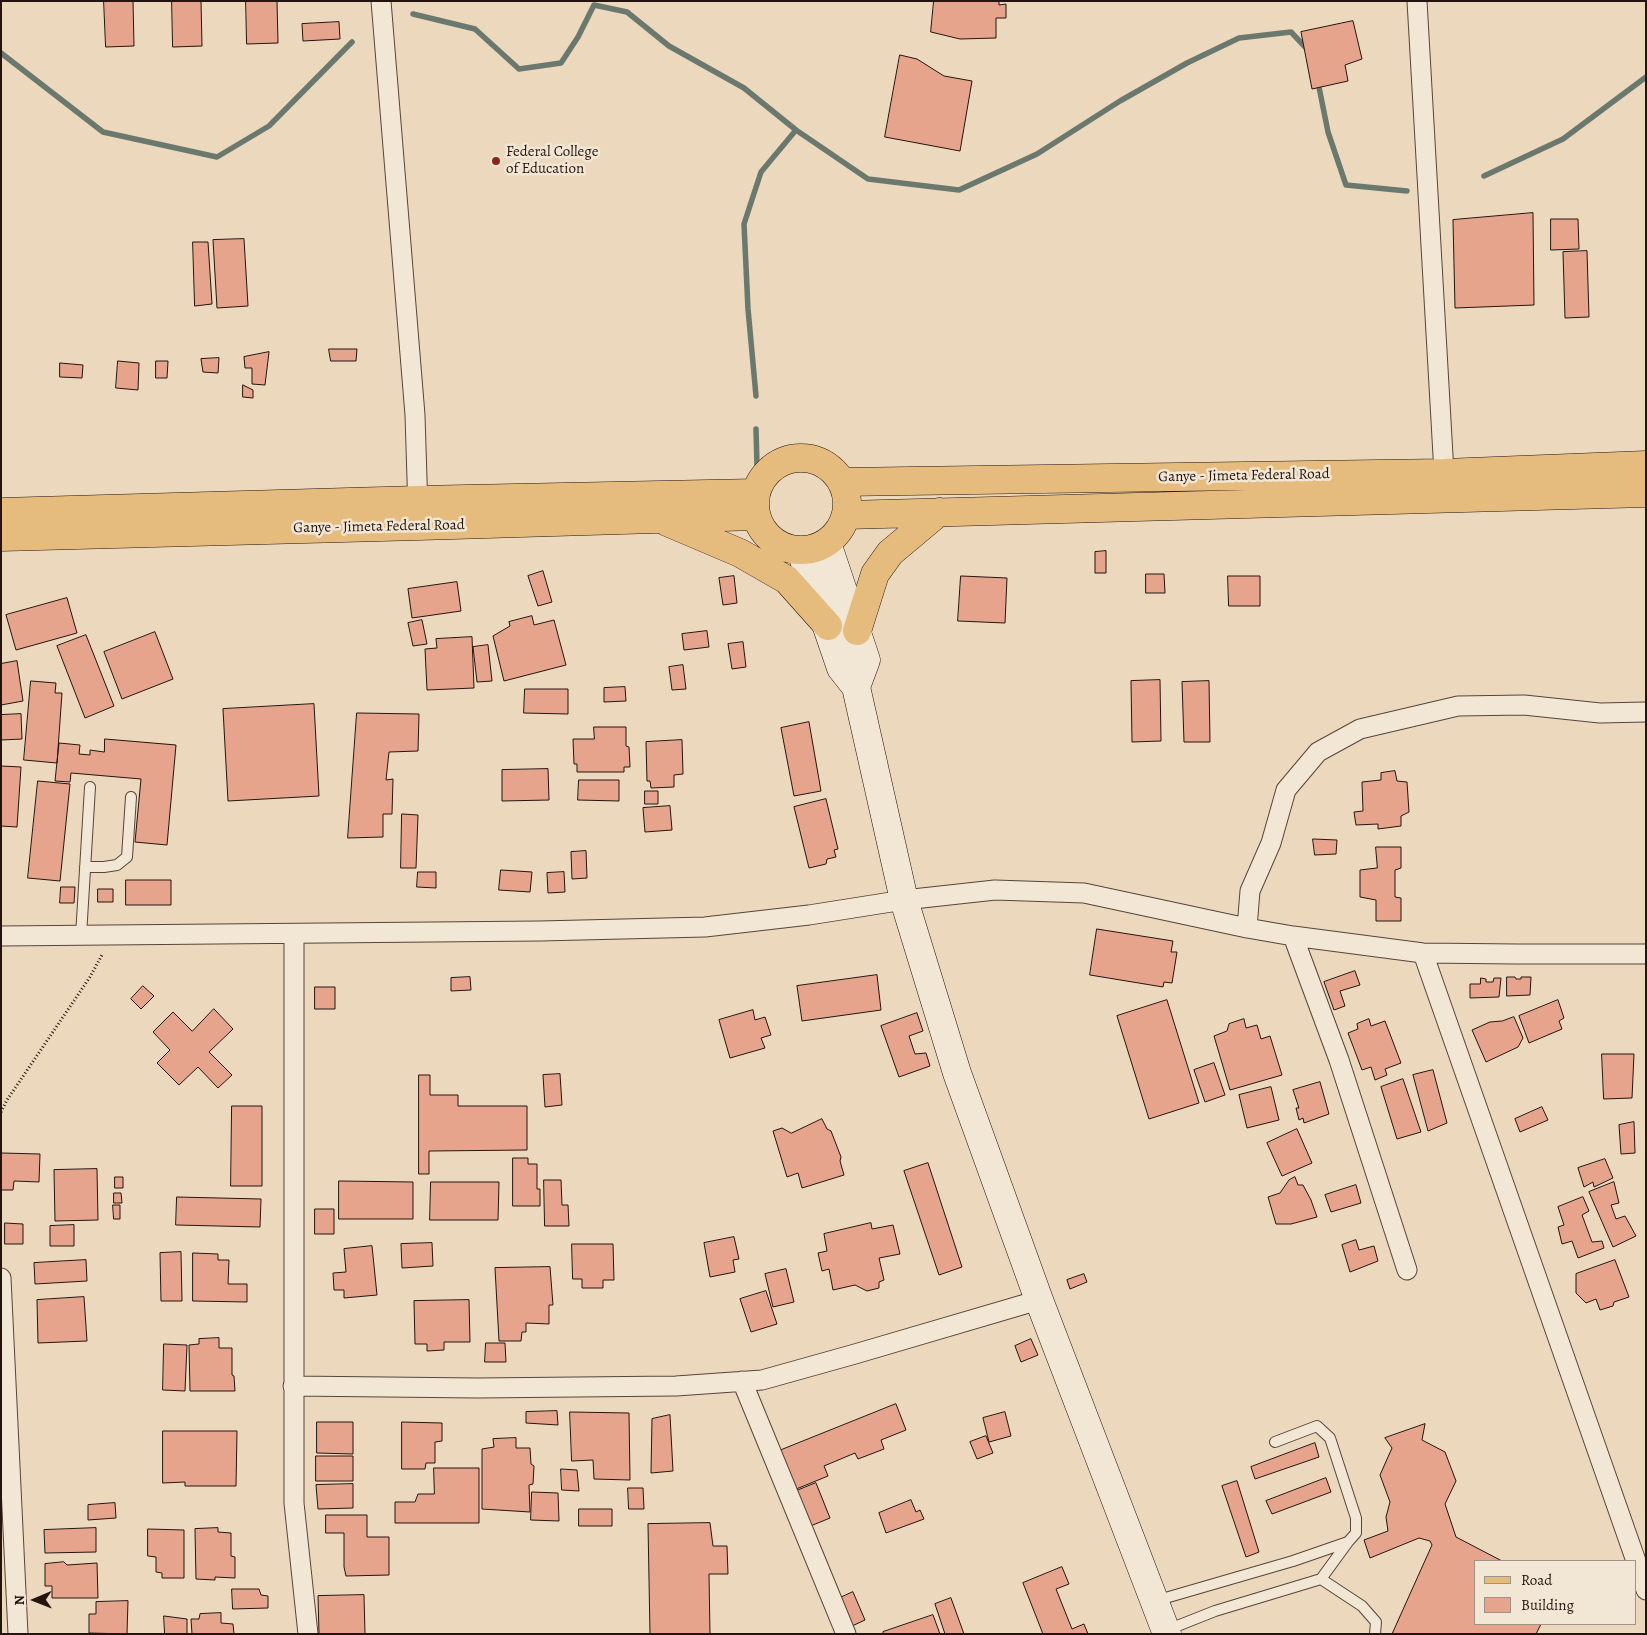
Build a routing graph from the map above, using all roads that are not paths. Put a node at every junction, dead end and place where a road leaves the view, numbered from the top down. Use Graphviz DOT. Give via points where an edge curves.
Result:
graph roads {
  1 [pos="381,1"];
  2 [pos="1417,1"];
  3 [pos="1646,465"];
  4 [pos="1444,473"];
  5 [pos="842,482"];
  6 [pos="1646,492"];
  7 [pos="756,504"];
  8 [pos="1,512"];
  9 [pos="939,512"];
  10 [pos="418,513"];
  11 [pos="846,515"];
  12 [pos="661,519"];
  13 [pos="1,537"];
  14 [pos="827,543"];
  15 [pos="801,550"];
  16 [pos="828,626"];
  17 [pos="857,631"];
  18 [pos="856,687"];
  19 [pos="1646,712"];
  20 [pos="90,787"];
  21 [pos="131,797"];
  22 [pos="85,866"];
  23 [pos="904,900"];
  24 [pos="1247,928"];
  25 [pos="294,934"];
  26 [pos="1,936"];
  27 [pos="81,936"];
  28 [pos="1293,936"];
  29 [pos="1423,952"];
  30 [pos="1646,954"];
  31 [pos="1407,1270"];
  32 [pos="1,1278"];
  33 [pos="1039,1300"];
  34 [pos="742,1381"];
  35 [pos="293,1386"];
  36 [pos="1275,1442"];
  37 [pos="1348,1542"];
  38 [pos="1635,1560"];
  39 [pos="1637,1565"];
  40 [pos="1321,1579"];
  41 [pos="1646,1590"];
  42 [pos="1155,1601"];
  43 [pos="1166,1632"];
  44 [pos="18,1634"];
  45 [pos="308,1634"];
  46 [pos="846,1634"];
  47 [pos="1375,1634"];
  1 -- 10 [label="street" via="415,415"];
  2 -- 4 [label="street"];
  3 -- 4 [label="main road, Ganye - Jimeta Federal Road"];
  4 -- 5 [label="main road, Ganye - Jimeta Federal Road"];
  5 -- 7 [label="main road" via="817,460 795,458 774,466 766,474 760,483"];
  5 -- 11 [label="main road" via="846,493"];
  6 -- 9 [label="main road, Ganye - Jimeta Federal Road"];
  7 -- 10 [label="main road, Ganye - Jimeta Federal Road"];
  7 -- 12 [label="main road, Ganye - Jimeta Federal Road"];
  7 -- 15 [label="main road" via="760,526 766,535 785,548"];
  8 -- 10 [label="main road, Ganye - Jimeta Federal Road"];
  9 -- 11 [label="main road, Ganye - Jimeta Federal Road"];
  9 -- 17 [label="main road" via="890,553 875,574"];
  10 -- 12 [label="main road, Ganye - Jimeta Federal Road"];
  10 -- 13 [label="main road, Ganye - Jimeta Federal Road"];
  11 -- 14 [label="main road" via="839,530"];
  12 -- 16 [label="main road" via="740,553 787,580"];
  14 -- 15 [label="main road"];
  14 -- 17 [label="main road"];
  15 -- 16 [label="main road"];
  16 -- 18 [label="main road" via="841,668"];
  17 -- 18 [label="main road" via="866,660"];
  18 -- 23 [label="main road"];
  19 -- 24 [label="street" via="1600,712 1524,705 1458,706 1360,729 1318,752 1286,790 1270,843 1250,891"];
  20 -- 22 [label="lane"];
  21 -- 22 [label="lane" via="127,857 117,865"];
  22 -- 27 [label="lane"];
  23 -- 24 [label="street" via="995,890 1084,893"];
  23 -- 25 [label="street" via="705,927"];
  23 -- 33 [label="main road" via="956,1073"];
  24 -- 28 [label="street"];
  25 -- 27 [label="street"];
  25 -- 35 [label="street"];
  26 -- 27 [label="street"];
  28 -- 29 [label="street"];
  28 -- 31 [label="street" via="1339,1060"];
  29 -- 30 [label="street"];
  29 -- 38 [label="street"];
  32 -- 44 [label="street"];
  33 -- 34 [label="street" via="762,1380"];
  33 -- 42 [label="main road"];
  34 -- 35 [label="street" via="676,1386"];
  34 -- 46 [label="street"];
  35 -- 45 [label="street" via="294,1503"];
  36 -- 37 [label="lane" via="1317,1426 1330,1438 1356,1518 1356,1533"];
  37 -- 40 [label="lane"];
  37 -- 42 [label="lane"];
  39 -- 41 [label="street"];
  40 -- 43 [label="lane" via="1215,1611"];
  40 -- 47 [label="lane" via="1362,1606 1376,1622"];
  42 -- 43 [label="main road"];
}
